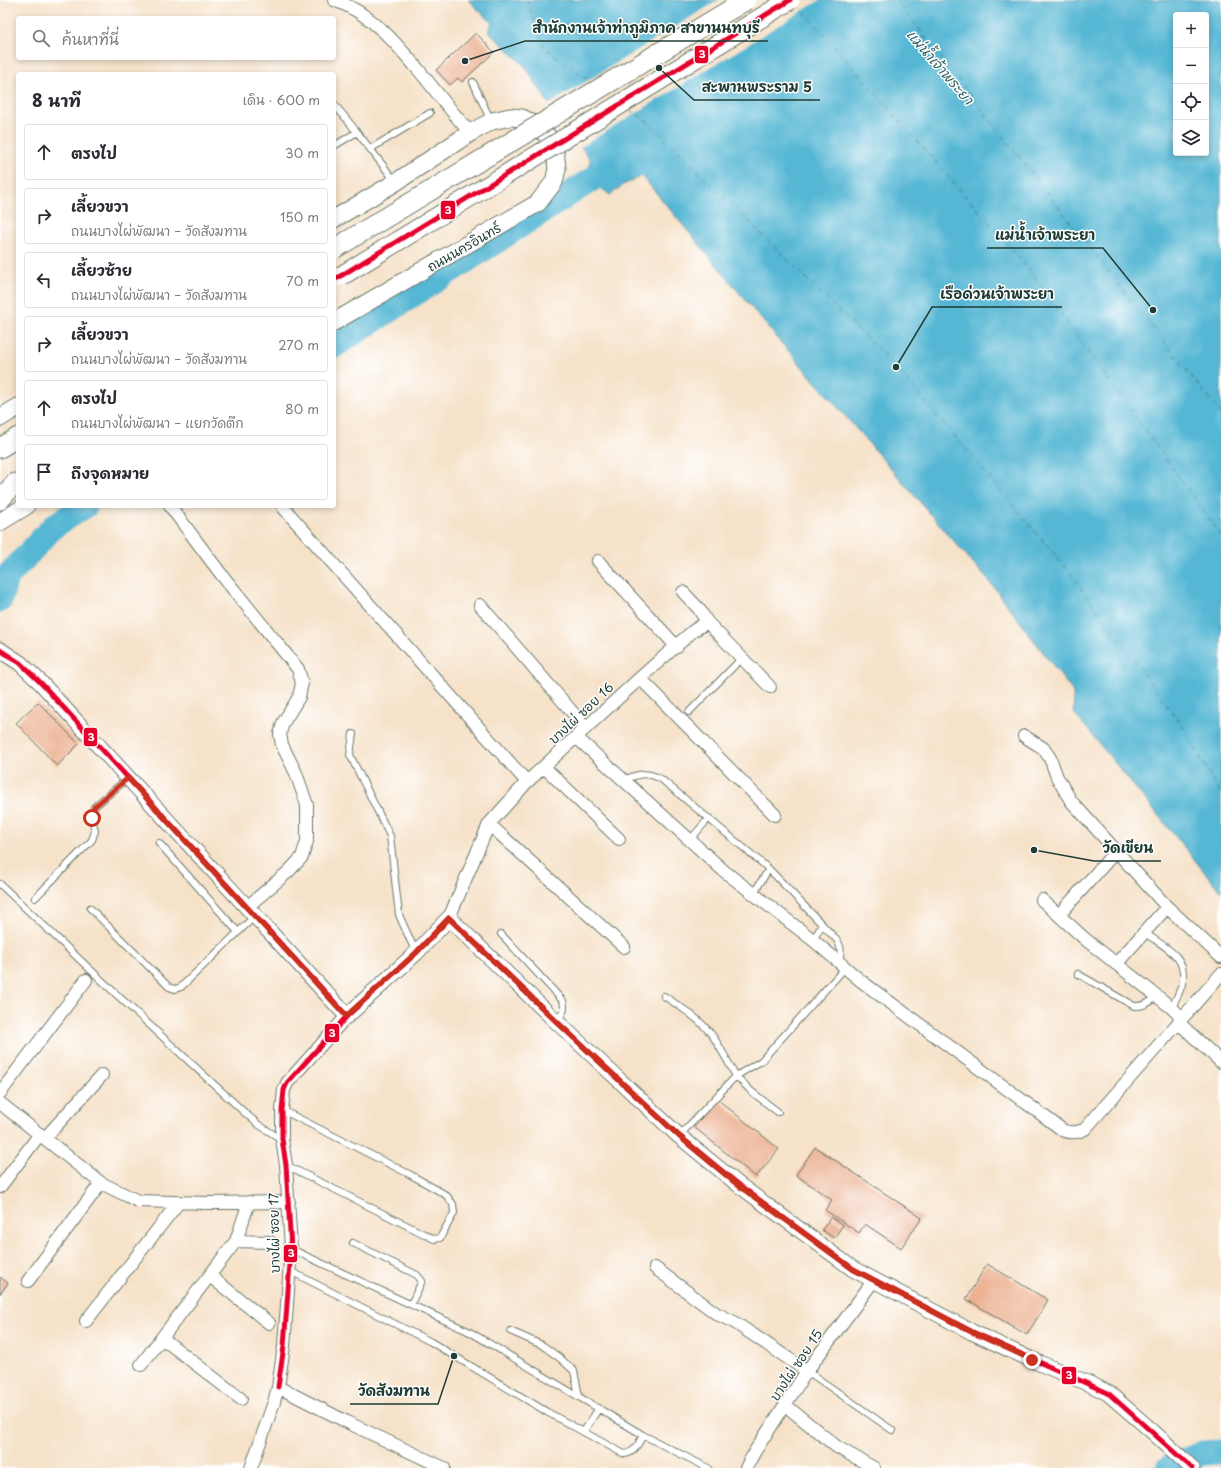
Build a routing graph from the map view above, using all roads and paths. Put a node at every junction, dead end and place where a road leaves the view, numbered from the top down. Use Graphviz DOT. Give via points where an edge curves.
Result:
graph roads {
  1 [pos="334,0"];
  2 [pos="746,0"];
  3 [pos="790,0"];
  4 [pos="472,82"];
  5 [pos="336,106"];
  6 [pos="430,113"];
  7 [pos="492,121"];
  8 [pos="357,132"];
  9 [pos="470,133"];
  10 [pos="336,145"];
  11 [pos="370,149"];
  12 [pos="396,182"];
  13 [pos="336,218"];
  14 [pos="336,249"];
  15 [pos="337,278"];
  16 [pos="336,321"];
  17 [pos="16,408"];
  18 [pos="0,418"];
  19 [pos="16,438"];
  20 [pos="0,448"];
  21 [pos="11,486"];
  22 [pos="0,500"];
  23 [pos="23,508"];
  24 [pos="172,508"];
  25 [pos="284,508"];
  26 [pos="0,522"];
  27 [pos="598,561"];
  28 [pos="683,592"];
  29 [pos="480,605"];
  30 [pos="706,622"];
  31 [pos="677,647"];
  32 [pos="0,650"];
  33 [pos="741,659"];
  34 [pos="640,678"];
  35 [pos="770,687"];
  36 [pos="689,712"];
  37 [pos="586,728"];
  38 [pos="353,734"];
  39 [pos="1024,736"];
  40 [pos="576,737"];
  41 [pos="544,767"];
  42 [pos="128,778"];
  43 [pos="623,780"];
  44 [pos="527,782"];
  45 [pos="774,816"];
  46 [pos="709,818"];
  47 [pos="489,824"];
  48 [pos="619,839"];
  49 [pos="690,840"];
  50 [pos="159,843"];
  51 [pos="1116,851"];
  52 [pos="769,869"];
  53 [pos="0,884"];
  54 [pos="753,894"];
  55 [pos="35,898"];
  56 [pos="1042,900"];
  57 [pos="1167,907"];
  58 [pos="90,908"];
  59 [pos="251,911"];
  60 [pos="1059,915"];
  61 [pos="449,918"];
  62 [pos="822,925"];
  63 [pos="238,932"];
  64 [pos="1145,933"];
  65 [pos="501,934"];
  66 [pos="813,940"];
  67 [pos="624,947"];
  68 [pos="416,953"];
  69 [pos="1221,957"];
  70 [pos="1116,964"];
  71 [pos="842,966"];
  72 [pos="1078,974"];
  73 [pos="1221,974"];
  74 [pos="86,980"];
  75 [pos="664,996"];
  76 [pos="1158,996"];
  77 [pos="1172,1008"];
  78 [pos="346,1016"];
  79 [pos="1181,1020"];
  80 [pos="557,1022"];
  81 [pos="1221,1062"];
  82 [pos="102,1075"];
  83 [pos="736,1076"];
  84 [pos="0,1093"];
  85 [pos="0,1103"];
  86 [pos="282,1110"];
  87 [pos="778,1112"];
  88 [pos="42,1136"];
  89 [pos="679,1136"];
  90 [pos="282,1139"];
  91 [pos="286,1165"];
  92 [pos="101,1183"];
  93 [pos="0,1187"];
  94 [pos="179,1202"];
  95 [pos="249,1202"];
  96 [pos="289,1202"];
  97 [pos="236,1241"];
  98 [pos="270,1242"];
  99 [pos="353,1243"];
  100 [pos="291,1249"];
  101 [pos="655,1268"];
  102 [pos="290,1271"];
  103 [pos="210,1276"];
  104 [pos="874,1280"];
  105 [pos="28,1281"];
  106 [pos="411,1304"];
  107 [pos="86,1322"];
  108 [pos="269,1323"];
  109 [pos="510,1331"];
  110 [pos="162,1338"];
  111 [pos="141,1365"];
  112 [pos="807,1371"];
  113 [pos="278,1387"];
  114 [pos="579,1396"];
  115 [pos="241,1399"];
  116 [pos="785,1405"];
  117 [pos="599,1408"];
  118 [pos="892,1430"];
  119 [pos="584,1431"];
  120 [pos="643,1435"];
  121 [pos="251,1468"];
  122 [pos="444,1468"];
  123 [pos="708,1468"];
  124 [pos="746,1468"];
  125 [pos="874,1468"];
  126 [pos="1192,1468"];
  1 -- 9 [label="street" via="348,4 376,25 400,49"];
  2 -- 14 [label="main road, bridge"];
  3 -- 15 [label="main road, bridge"];
  4 -- 7 [label="lane"];
  5 -- 8 [label="lane"];
  6 -- 11 [label="lane"];
  7 -- 9 [label="main road, ถนนนครอินทร์"];
  7 -- 16 [label="main road, ถนนนครอินทร์" via="522,118 546,134 555,149 557,169 554,182 545,195 522,213"];
  8 -- 10 [label="lane"];
  8 -- 11 [label="lane"];
  9 -- 12 [label="main road, ถนนนครอินทร์"];
  11 -- 12 [label="lane"];
  12 -- 13 [label="main road, ถนนนครอินทร์"];
  17 -- 18 [label="main road"];
  19 -- 20 [label="main road"];
  21 -- 22 [label="main road"];
  23 -- 26 [label="main road"];
  24 -- 59 [label="street" via="298,669 302,683 299,697 283,723 280,734 307,806 307,841 302,857"];
  25 -- 44 [label="street"];
  27 -- 31 [label="street"];
  28 -- 30 [label="street" via="699,609"];
  29 -- 37 [label="street"];
  30 -- 31 [label="street, บางไผ่ ซอย 16"];
  30 -- 33 [label="street"];
  31 -- 34 [label="street, บางไผ่ ซอย 16"];
  32 -- 42 [label="street" via="20,663 40,682"];
  33 -- 35 [label="street"];
  33 -- 36 [label="lane"];
  34 -- 37 [label="street, บางไผ่ ซอย 16"];
  34 -- 45 [label="street"];
  37 -- 40 [label="street, บางไผ่ ซอย 16"];
  38 -- 68 [label="lane" via="350,755 390,836 399,915"];
  39 -- 51 [label="street" via="1043,748 1068,796"];
  40 -- 41 [label="street, บางไผ่ ซอย 16"];
  40 -- 43 [label="street"];
  41 -- 44 [label="street, บางไผ่ ซอย 16"];
  41 -- 48 [label="street"];
  42 -- 55 [label="lane" via="94,807 92,818 95,831 92,840"];
  42 -- 59 [label="street"];
  43 -- 46 [label="lane" via="640,774 652,774 662,779"];
  43 -- 49 [label="street"];
  44 -- 47 [label="street, บางไผ่ ซอย 16"];
  46 -- 49 [label="lane"];
  46 -- 52 [label="lane"];
  47 -- 61 [label="street, บางไผ่ ซอย 16"];
  47 -- 67 [label="street"];
  49 -- 54 [label="street"];
  50 -- 63 [label="lane"];
  51 -- 57 [label="street"];
  51 -- 60 [label="street"];
  52 -- 54 [label="lane"];
  52 -- 62 [label="lane"];
  53 -- 90 [label="lane" via="245,1113"];
  54 -- 66 [label="street"];
  56 -- 60 [label="street"];
  57 -- 64 [label="street"];
  57 -- 69 [label="street"];
  58 -- 63 [label="lane" via="169,987 175,989"];
  59 -- 63 [label="lane"];
  59 -- 78 [label="street"];
  60 -- 70 [label="street"];
  61 -- 68 [label="street"];
  61 -- 80 [label="street"];
  62 -- 66 [label="lane"];
  62 -- 71 [label="lane" via="841,946"];
  64 -- 70 [label="street"];
  64 -- 77 [label="lane" via="1181,962 1182,984"];
  65 -- 80 [label="lane" via="563,1001 564,1012"];
  66 -- 71 [label="street"];
  68 -- 78 [label="street"];
  70 -- 76 [label="street"];
  71 -- 79 [label="street" via="1038,1113 1071,1133 1085,1129"];
  71 -- 83 [label="lane" via="761,1061"];
  72 -- 76 [label="lane" via="1134,1006 1140,1007"];
  73 -- 79 [label="street"];
  74 -- 84 [label="street"];
  75 -- 83 [label="lane" via="701,1023 713,1037"];
  76 -- 77 [label="street"];
  77 -- 79 [label="street"];
  78 -- 86 [label="street, บางไผ่ ซอย 17" via="288,1083 284,1090"];
  79 -- 81 [label="street"];
  80 -- 89 [label="street"];
  82 -- 88 [label="street"];
  83 -- 87 [label="lane"];
  83 -- 89 [label="lane"];
  85 -- 88 [label="street"];
  86 -- 90 [label="street, บางไผ่ ซอย 17"];
  86 -- 91 [label="lane" via="446,1195 453,1204 454,1213 440,1238 434,1239"];
  88 -- 92 [label="street"];
  88 -- 93 [label="street"];
  89 -- 104 [label="street" via="739,1186 853,1269"];
  90 -- 91 [label="street, บางไผ่ ซอย 17"];
  91 -- 96 [label="street, บางไผ่ ซอย 17"];
  92 -- 94 [label="street" via="138,1201"];
  92 -- 105 [label="street"];
  94 -- 95 [label="street"];
  94 -- 107 [label="street"];
  95 -- 96 [label="street"];
  95 -- 97 [label="street"];
  96 -- 100 [label="street, บางไผ่ ซอย 17"];
  97 -- 98 [label="street"];
  97 -- 103 [label="street"];
  99 -- 106 [label="lane" via="417,1275 422,1281"];
  100 -- 102 [label="street, บางไผ่ ซอย 17"];
  100 -- 106 [label="lane"];
  101 -- 112 [label="street" via="717,1314 739,1325"];
  102 -- 113 [label="street, บางไผ่ ซอย 17"];
  102 -- 119 [label="lane" via="431,1342 547,1412"];
  103 -- 108 [label="street"];
  103 -- 110 [label="street"];
  104 -- 112 [label="street, บางไผ่ ซอย 15"];
  104 -- 126 [label="street" via="979,1335 1108,1393"];
  106 -- 114 [label="lane" via="470,1332"];
  109 -- 114 [label="lane" via="542,1345 574,1371"];
  110 -- 111 [label="street"];
  110 -- 115 [label="street"];
  112 -- 116 [label="street, บางไผ่ ซอย 15"];
  112 -- 118 [label="lane"];
  113 -- 121 [label="street, บางไผ่ ซอย 17"];
  113 -- 122 [label="street"];
  114 -- 117 [label="lane"];
  116 -- 124 [label="street, บางไผ่ ซอย 15" via="754,1451"];
  116 -- 125 [label="street" via="837,1447"];
  117 -- 119 [label="lane"];
  117 -- 120 [label="lane"];
  119 -- 120 [label="lane" via="624,1454 634,1451"];
  120 -- 123 [label="lane"];
}
